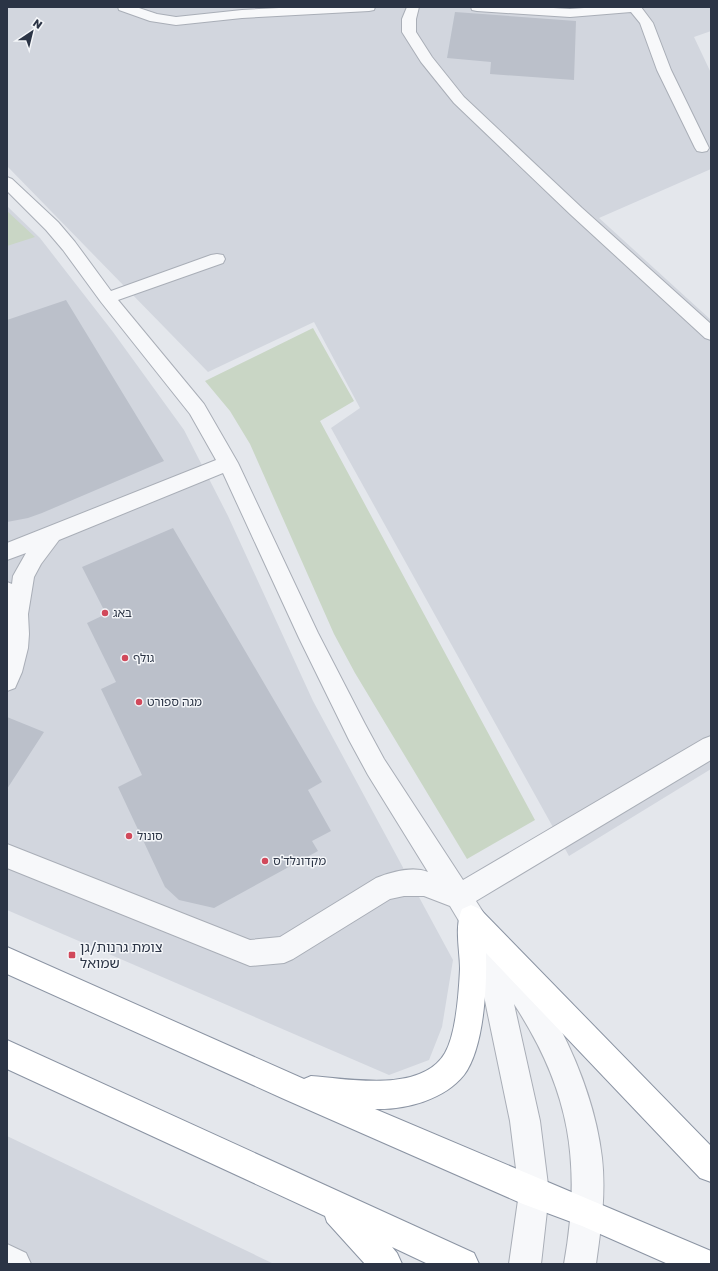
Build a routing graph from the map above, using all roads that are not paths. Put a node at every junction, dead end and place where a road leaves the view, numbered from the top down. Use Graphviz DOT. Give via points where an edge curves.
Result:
graph roads {
  1 [pos="124,7"];
  2 [pos="369,7"];
  3 [pos="413,7"];
  4 [pos="477,7"];
  5 [pos="635,8"];
  6 [pos="322,9"];
  7 [pos="702,148"];
  8 [pos="7,182"];
  9 [pos="217,259"];
  10 [pos="107,298"];
  11 [pos="711,334"];
  12 [pos="228,463"];
  13 [pos="52,534"];
  14 [pos="7,552"];
  15 [pos="7,590"];
  16 [pos="18,612"];
  17 [pos="7,681"];
  18 [pos="711,747"];
  19 [pos="7,856"];
  20 [pos="465,908"];
  21 [pos="7,960"];
  22 [pos="7,1054"];
  23 [pos="294,1089"];
  24 [pos="711,1167"];
  25 [pos="534,1193"];
  26 [pos="332,1204"];
  27 [pos="587,1213"];
  28 [pos="7,1260"];
  29 [pos="15,1264"];
  30 [pos="386,1264"];
  31 [pos="463,1264"];
  32 [pos="525,1264"];
  33 [pos="580,1264"];
  34 [pos="704,1264"];
  1 -- 6 [label="street" via="155,18 176,21"];
  2 -- 6 [label="street"];
  3 -- 11 [label="street" via="409,19 409,32 426,59 459,100"];
  4 -- 5 [label="street" via="570,13"];
  5 -- 7 [label="street" via="646,23 664,70"];
  8 -- 10 [label="street" via="52,226"];
  9 -- 10 [label="street"];
  10 -- 12 [label="street" via="198,409"];
  12 -- 13 [label="street"];
  12 -- 20 [label="street" via="349,718 376,767"];
  13 -- 14 [label="street"];
  13 -- 16 [label="street" via="24,576"];
  15 -- 16 [label="street"];
  16 -- 17 [label="street" via="18,638 12,672"];
  18 -- 20 [label="street"];
  19 -- 20 [label="street" via="250,953 284,950 385,887 404,882 424,883"];
  20 -- 23 [label="highway" via="474,964 473,995 467,1027 453,1066 422,1088 401,1093 376,1095"];
  20 -- 24 [label="highway"];
  20 -- 25 [label="street" via="497,991 526,1122"];
  20 -- 27 [label="street" via="532,1008 555,1048 582,1132 587,1158"];
  21 -- 23 [label="highway"];
  22 -- 26 [label="highway"];
  23 -- 25 [label="highway"];
  25 -- 27 [label="highway"];
  25 -- 32 [label="street"];
  26 -- 30 [label="highway"];
  26 -- 31 [label="highway"];
  27 -- 33 [label="street"];
  27 -- 34 [label="highway"];
  28 -- 29 [label="street"];
}
